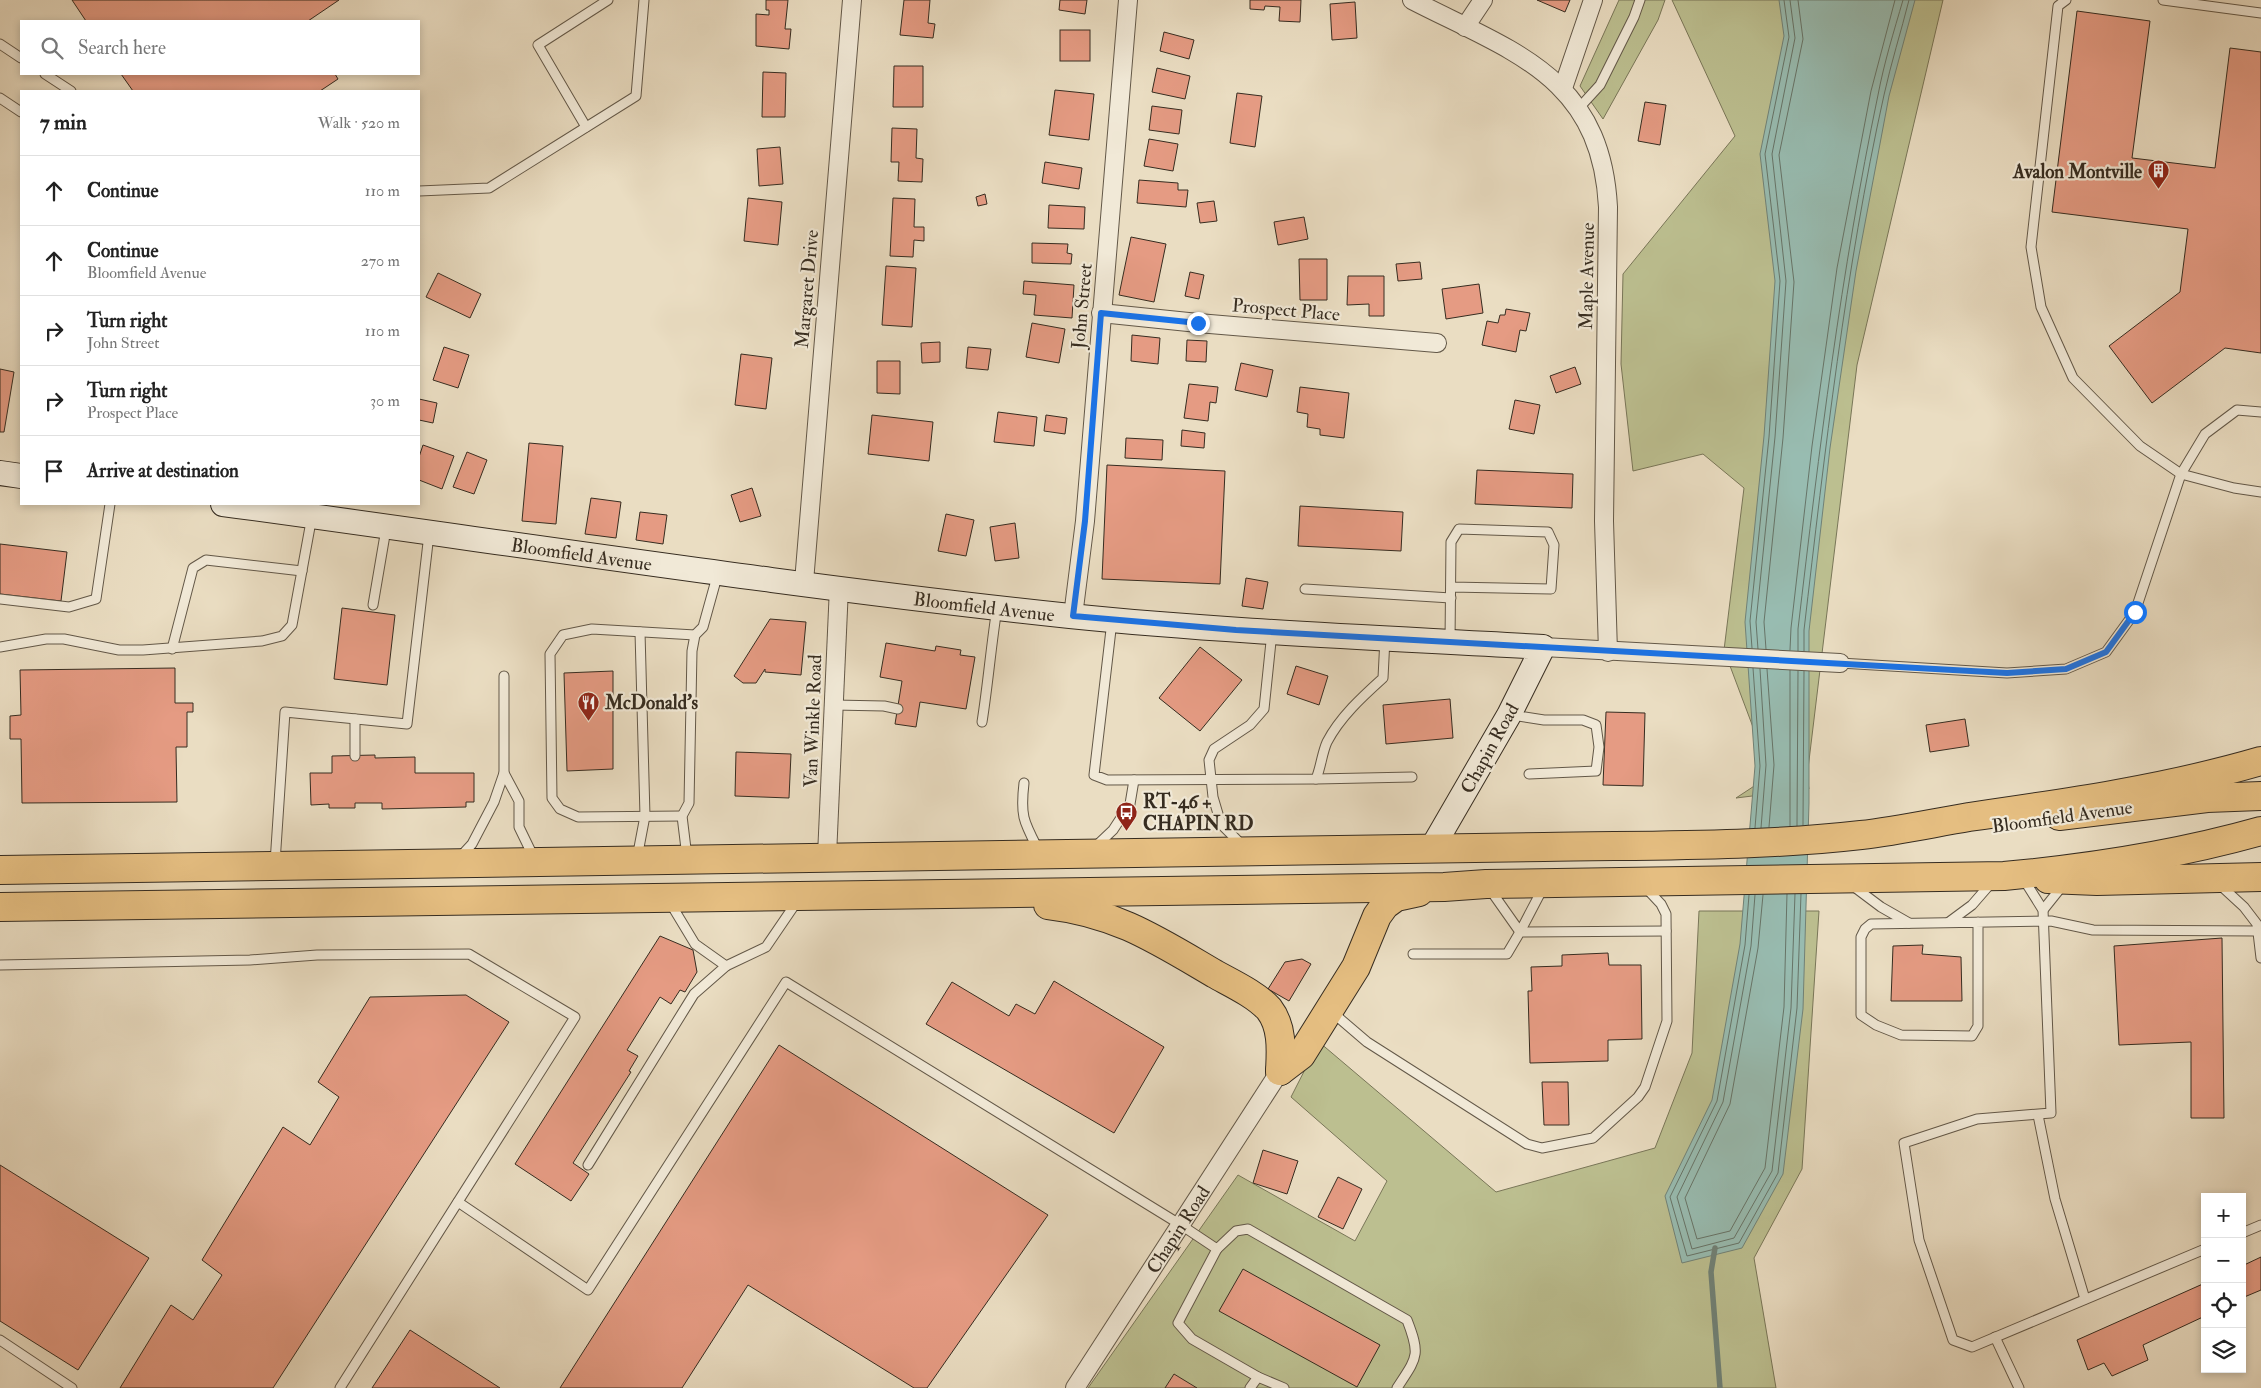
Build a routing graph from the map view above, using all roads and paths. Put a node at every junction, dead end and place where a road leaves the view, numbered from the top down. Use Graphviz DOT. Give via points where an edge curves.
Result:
graph roads {
  1 [pos="608,0"];
  2 [pos="644,0"];
  3 [pos="852,0"];
  4 [pos="1128,0"];
  5 [pos="1412,0"];
  6 [pos="1483,0"];
  7 [pos="1592,0"];
  8 [pos="1640,0"];
  9 [pos="2066,0"];
  10 [pos="2163,0"];
  11 [pos="2261,13"];
  12 [pos="1465,28"];
  13 [pos="0,44"];
  14 [pos="20,57"];
  15 [pos="47,75"];
  16 [pos="1562,88"];
  17 [pos="69,90"];
  18 [pos="0,98"];
  19 [pos="1578,109"];
  20 [pos="20,111"];
  21 [pos="586,127"];
  22 [pos="420,191"];
  23 [pos="1101,313"];
  24 [pos="1437,343"];
  25 [pos="2261,412"];
  26 [pos="0,473"];
  27 [pos="2181,474"];
  28 [pos="20,476"];
  29 [pos="2261,492"];
  30 [pos="110,505"];
  31 [pos="240,505"];
  32 [pos="256,506"];
  33 [pos="312,516"];
  34 [pos="386,526"];
  35 [pos="429,532"];
  36 [pos="302,571"];
  37 [pos="719,571"];
  38 [pos="804,582"];
  39 [pos="839,587"];
  40 [pos="1451,587"];
  41 [pos="1305,589"];
  42 [pos="1451,598"];
  43 [pos="0,599"];
  44 [pos="373,605"];
  45 [pos="997,608"];
  46 [pos="1073,616"];
  47 [pos="1112,619"];
  48 [pos="640,632"];
  49 [pos="1272,632"];
  50 [pos="695,635"];
  51 [pos="1385,638"];
  52 [pos="1450,642"];
  53 [pos="0,647"];
  54 [pos="1543,647"];
  55 [pos="172,649"];
  56 [pos="1608,652"];
  57 [pos="1840,663"];
  58 [pos="504,676"];
  59 [pos="834,704"];
  60 [pos="898,709"];
  61 [pos="1509,715"];
  62 [pos="355,719"];
  63 [pos="982,722"];
  64 [pos="355,756"];
  65 [pos="2261,760"];
  66 [pos="504,773"];
  67 [pos="1529,774"];
  68 [pos="1412,778"];
  69 [pos="1316,779"];
  70 [pos="1134,780"];
  71 [pos="1212,780"];
  72 [pos="1024,783"];
  73 [pos="2261,796"];
  74 [pos="645,816"];
  75 [pos="682,816"];
  76 [pos="2261,831"];
  77 [pos="1862,835"];
  78 [pos="1432,848"];
  79 [pos="1247,850"];
  80 [pos="1090,852"];
  81 [pos="1040,854"];
  82 [pos="827,856"];
  83 [pos="688,860"];
  84 [pos="636,861"];
  85 [pos="537,862"];
  86 [pos="454,863"];
  87 [pos="275,866"];
  88 [pos="0,870"];
  89 [pos="2009,876"];
  90 [pos="2261,877"];
  91 [pos="2213,878"];
  92 [pos="1825,879"];
  93 [pos="2069,880"];
  94 [pos="1639,882"];
  95 [pos="1546,883"];
  96 [pos="1486,884"];
  97 [pos="1444,887"];
  98 [pos="958,893"];
  99 [pos="801,895"];
  100 [pos="666,897"];
  101 [pos="0,908"];
  102 [pos="2043,910"];
  103 [pos="2043,921"];
  104 [pos="1978,922"];
  105 [pos="1949,923"];
  106 [pos="1910,924"];
  107 [pos="2258,924"];
  108 [pos="1666,931"];
  109 [pos="1520,932"];
  110 [pos="1413,954"];
  111 [pos="2261,958"];
  112 [pos="0,965"];
  113 [pos="726,966"];
  114 [pos="1328,1009"];
  115 [pos="1280,1072"];
  116 [pos="2038,1115"];
  117 [pos="588,1165"];
  118 [pos="458,1202"];
  119 [pos="1181,1225"];
  120 [pos="2261,1226"];
  121 [pos="2246,1232"];
  122 [pos="1217,1249"];
  123 [pos="2201,1251"];
  124 [pos="2085,1299"];
  125 [pos="1995,1337"];
  126 [pos="0,1340"];
  127 [pos="1258,1377"];
  128 [pos="72,1388"];
  129 [pos="340,1388"];
  130 [pos="1075,1388"];
  131 [pos="1250,1388"];
  132 [pos="1284,1388"];
  133 [pos="1397,1388"];
  134 [pos="2019,1388"];
  1 -- 21 [label="lane" via="538,45"];
  2 -- 21 [label="lane" via="636,96"];
  3 -- 38 [label="street, Margaret Drive"];
  4 -- 23 [label="street, John Street"];
  5 -- 12 [label="street, Maple Avenue"];
  6 -- 12 [label="street"];
  7 -- 16 [label="street"];
  8 -- 19 [label="lane" via="1600,85"];
  9 -- 27 [label="lane" via="2058,6 2031,247 2041,307 2073,378 2140,446"];
  10 -- 11 [label="lane"];
  12 -- 16 [label="street, Maple Avenue" via="1532,62"];
  13 -- 14 [label="lane"];
  15 -- 17 [label="lane"];
  16 -- 19 [label="street, Maple Avenue"];
  18 -- 20 [label="lane"];
  19 -- 56 [label="street, Maple Avenue" via="1597,142 1607,180 1604,521"];
  21 -- 22 [label="lane" via="489,188"];
  23 -- 24 [label="street, Prospect Place"];
  23 -- 46 [label="street, John Street" via="1085,521"];
  25 -- 27 [label="lane" via="2237,410 2205,434"];
  26 -- 28 [label="street"];
  27 -- 29 [label="lane"];
  27 -- 57 [label="lane" via="2135,612 2106,652 2066,669 2007,673"];
  30 -- 43 [label="lane" via="96,599 69,607"];
  31 -- 32 [label="street, Bloomfield Avenue"];
  32 -- 33 [label="street, Bloomfield Avenue"];
  33 -- 34 [label="street, Bloomfield Avenue"];
  33 -- 36 [label="lane"];
  34 -- 35 [label="street, Bloomfield Avenue"];
  34 -- 44 [label="lane"];
  35 -- 37 [label="street, Bloomfield Avenue"];
  35 -- 62 [label="lane" via="407,724"];
  36 -- 55 [label="lane" via="292,625 282,636 262,641"];
  36 -- 55 [label="lane" via="206,560 193,568"];
  37 -- 38 [label="street, Bloomfield Avenue"];
  37 -- 50 [label="lane" via="703,627"];
  38 -- 39 [label="street, Bloomfield Avenue"];
  39 -- 45 [label="street, Bloomfield Avenue"];
  39 -- 59 [label="street, Van Winkle Road"];
  40 -- 40 [label="lane" via="1451,542 1459,529 1548,532 1554,545 1551,589"];
  40 -- 42 [label="lane"];
  41 -- 42 [label="lane"];
  42 -- 52 [label="lane"];
  45 -- 46 [label="street, Bloomfield Avenue"];
  45 -- 63 [label="lane"];
  46 -- 47 [label="street, Bloomfield Avenue"];
  47 -- 49 [label="street, Bloomfield Avenue"];
  47 -- 70 [label="lane" via="1094,774 1107,780"];
  48 -- 50 [label="lane"];
  48 -- 74 [label="lane"];
  48 -- 74 [label="lane" via="592,629 563,634 550,654 552,798 560,809 578,817"];
  49 -- 51 [label="street, Bloomfield Avenue"];
  49 -- 71 [label="lane" via="1264,709 1250,725 1214,749 1209,760"];
  50 -- 75 [label="lane" via="689,803"];
  51 -- 52 [label="street, Bloomfield Avenue"];
  51 -- 69 [label="lane" via="1383,678 1338,724 1326,744"];
  52 -- 54 [label="street, Bloomfield Avenue"];
  53 -- 55 [label="lane" via="64,639 119,650"];
  54 -- 56 [label="street, Bloomfield Avenue"];
  54 -- 61 [label="street, Chapin Road"];
  56 -- 57 [label="street, Bloomfield Avenue"];
  58 -- 66 [label="lane"];
  59 -- 60 [label="lane"];
  59 -- 82 [label="street, Van Winkle Road"];
  61 -- 67 [label="lane" via="1544,720 1583,720 1596,725 1599,746 1596,771"];
  61 -- 78 [label="street, Chapin Road"];
  62 -- 64 [label="lane"];
  62 -- 87 [label="lane" via="284,712"];
  65 -- 77 [label="main road" via="2204,777 2130,792"];
  66 -- 85 [label="lane" via="519,801 519,827"];
  66 -- 86 [label="lane" via="494,802 472,844"];
  68 -- 69 [label="lane"];
  69 -- 71 [label="lane"];
  70 -- 71 [label="lane"];
  70 -- 80 [label="lane" via="1130,804 1112,830"];
  71 -- 79 [label="lane" via="1220,824"];
  72 -- 81 [label="lane" via="1021,808"];
  73 -- 77 [label="main road, Bloomfield Avenue" via="2206,798 1941,832"];
  74 -- 75 [label="lane"];
  74 -- 84 [label="lane"];
  75 -- 83 [label="lane"];
  76 -- 89 [label="main road" via="2165,855"];
  77 -- 78 [label="main road" via="1714,843"];
  78 -- 79 [label="main road"];
  79 -- 80 [label="main road"];
  80 -- 81 [label="main road"];
  81 -- 82 [label="main road"];
  82 -- 83 [label="main road"];
  83 -- 84 [label="main road"];
  84 -- 85 [label="main road"];
  85 -- 86 [label="main road"];
  86 -- 87 [label="main road"];
  87 -- 88 [label="main road"];
  89 -- 92 [label="main road"];
  89 -- 93 [label="main road"];
  89 -- 102 [label="lane"];
  89 -- 105 [label="lane"];
  90 -- 91 [label="main road"];
  91 -- 93 [label="main road"];
  91 -- 107 [label="lane"];
  92 -- 94 [label="main road"];
  92 -- 106 [label="lane" via="1860,890"];
  93 -- 102 [label="lane"];
  94 -- 95 [label="main road"];
  94 -- 108 [label="lane" via="1661,904 1666,914"];
  95 -- 96 [label="main road"];
  95 -- 109 [label="lane"];
  96 -- 97 [label="main road"];
  96 -- 109 [label="lane"];
  97 -- 98 [label="main road"];
  97 -- 114 [label="main road" via="1396,898 1385,905 1368,932 1356,967"];
  98 -- 99 [label="main road"];
  98 -- 115 [label="main road" via="1079,909 1151,936 1252,995 1269,1010 1277,1024 1281,1042"];
  99 -- 100 [label="main road"];
  99 -- 113 [label="lane" via="766,947"];
  100 -- 101 [label="main road"];
  100 -- 113 [label="lane" via="695,944"];
  102 -- 103 [label="lane"];
  103 -- 104 [label="lane"];
  103 -- 107 [label="lane" via="2093,930"];
  103 -- 116 [label="lane" via="2051,1114"];
  104 -- 105 [label="lane"];
  104 -- 106 [label="lane" via="1978,1026 1972,1036 1901,1036 1861,1015 1861,936 1864,929 1871,924"];
  105 -- 106 [label="lane"];
  107 -- 111 [label="lane"];
  108 -- 109 [label="lane"];
  108 -- 114 [label="lane" via="1667,1021 1645,1087 1593,1138 1542,1148 1527,1144 1367,1042"];
  109 -- 110 [label="lane" via="1506,954"];
  112 -- 118 [label="lane" via="232,961 317,955 469,954 575,1017"];
  113 -- 117 [label="lane" via="694,994"];
  114 -- 115 [label="main road" via="1301,1055"];
  115 -- 119 [label="street, Chapin Road"];
  116 -- 124 [label="lane" via="2055,1199"];
  116 -- 125 [label="lane" via="1978,1120 1904,1143 1919,1240 1953,1340 1972,1347"];
  118 -- 119 [label="lane" via="588,1290 786,982"];
  118 -- 129 [label="lane"];
  119 -- 122 [label="lane"];
  119 -- 130 [label="street, Chapin Road"];
  120 -- 121 [label="lane"];
  122 -- 127 [label="lane" via="1178,1323 1192,1339"];
  122 -- 133 [label="lane" via="1236,1231 1248,1230 1407,1320 1415,1340 1416,1359"];
  123 -- 124 [label="lane"];
  124 -- 125 [label="lane"];
  125 -- 134 [label="lane"];
  126 -- 128 [label="lane"];
  127 -- 131 [label="lane"];
  127 -- 132 [label="lane"];
}
